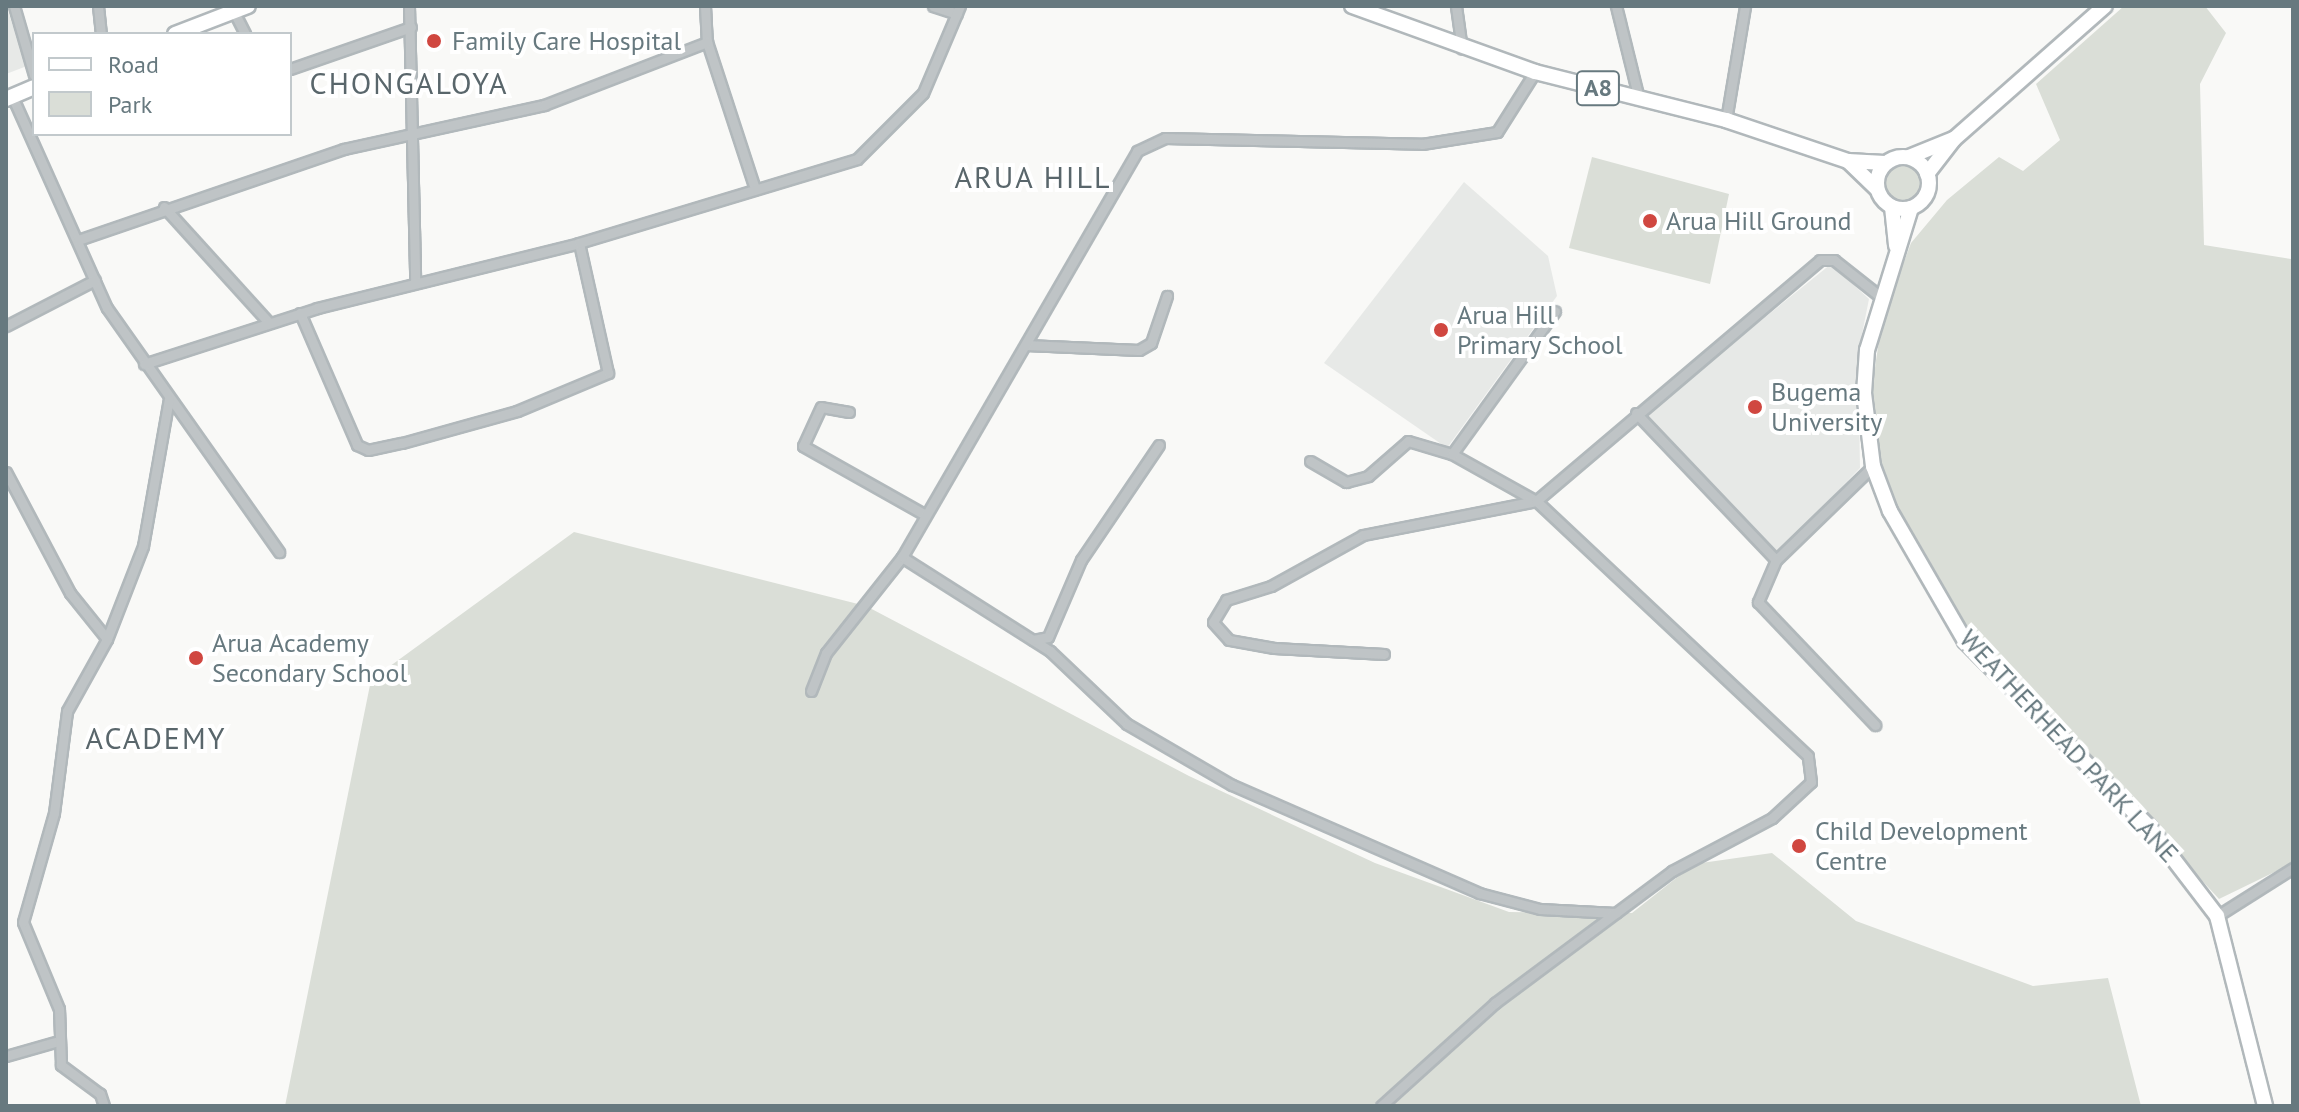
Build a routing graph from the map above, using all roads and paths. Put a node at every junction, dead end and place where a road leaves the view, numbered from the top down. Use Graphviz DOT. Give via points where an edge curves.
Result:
graph roads {
  1 [pos="14,6"];
  2 [pos="98,6"];
  3 [pos="409,6"];
  4 [pos="705,6"];
  5 [pos="933,6"];
  6 [pos="1352,6"];
  7 [pos="1456,6"];
  8 [pos="1616,6"];
  9 [pos="1745,6"];
  10 [pos="2105,6"];
  11 [pos="241,9"];
  12 [pos="959,10"];
  13 [pos="411,27"];
  14 [pos="101,32"];
  15 [pos="180,32"];
  16 [pos="245,32"];
  17 [pos="707,42"];
  18 [pos="1462,49"];
  19 [pos="32,68"];
  20 [pos="292,68"];
  21 [pos="1535,72"];
  22 [pos="32,88"];
  23 [pos="9,98"];
  24 [pos="1639,99"];
  25 [pos="1726,120"];
  26 [pos="414,132"];
  27 [pos="1954,139"];
  28 [pos="1909,157"];
  29 [pos="1848,161"];
  30 [pos="1885,163"];
  31 [pos="1927,174"];
  32 [pos="755,189"];
  33 [pos="1877,189"];
  34 [pos="164,207"];
  35 [pos="1892,207"];
  36 [pos="1911,208"];
  37 [pos="78,240"];
  38 [pos="579,243"];
  39 [pos="1896,251"];
  40 [pos="95,280"];
  41 [pos="415,280"];
  42 [pos="1167,296"];
  43 [pos="1882,298"];
  44 [pos="1555,311"];
  45 [pos="300,313"];
  46 [pos="269,323"];
  47 [pos="6,326"];
  48 [pos="1026,345"];
  49 [pos="144,364"];
  50 [pos="169,399"];
  51 [pos="849,412"];
  52 [pos="1636,413"];
  53 [pos="1159,445"];
  54 [pos="1452,454"];
  55 [pos="1310,461"];
  56 [pos="1873,466"];
  57 [pos="6,472"];
  58 [pos="1536,501"];
  59 [pos="922,513"];
  60 [pos="279,552"];
  61 [pos="902,557"];
  62 [pos="1776,560"];
  63 [pos="107,639"];
  64 [pos="1033,640"];
  65 [pos="1384,654"];
  66 [pos="811,691"];
  67 [pos="1875,725"];
  68 [pos="2293,868"];
  69 [pos="1618,913"];
  70 [pos="2217,916"];
  71 [pos="55,1042"];
  72 [pos="6,1056"];
  73 [pos="104,1106"];
  74 [pos="1381,1106"];
  75 [pos="2265,1106"];
  1 -- 19 [label="street"];
  2 -- 14 [label="street"];
  3 -- 13 [label="street"];
  4 -- 17 [label="street"];
  5 -- 12 [label="street"];
  6 -- 18 [label="main road, A8"];
  7 -- 18 [label="street"];
  8 -- 24 [label="street"];
  9 -- 25 [label="street"];
  10 -- 27 [label="main road, A8"];
  11 -- 15 [label="main road"];
  11 -- 16 [label="street"];
  12 -- 32 [label="street" via="923,93 883,138 857,159"];
  13 -- 20 [label="street"];
  13 -- 26 [label="street"];
  17 -- 26 [label="street" via="544,105"];
  17 -- 32 [label="street"];
  18 -- 21 [label="main road, A8"];
  21 -- 24 [label="main road, A8"];
  21 -- 48 [label="street" via="1497,132 1422,144 1146,143"];
  22 -- 23 [label="main road"];
  23 -- 37 [label="street"];
  24 -- 25 [label="main road, A8"];
  25 -- 29 [label="main road, A8"];
  26 -- 34 [label="street"];
  26 -- 41 [label="street"];
  27 -- 28 [label="main road, A8"];
  27 -- 31 [label="main road"];
  28 -- 30 [label="main road, A8"];
  28 -- 31 [label="main road"];
  29 -- 30 [label="main road, A8"];
  29 -- 33 [label="main road"];
  30 -- 33 [label="main road"];
  31 -- 36 [label="main road" via="1925,197"];
  32 -- 38 [label="street"];
  33 -- 35 [label="main road"];
  34 -- 37 [label="street"];
  34 -- 46 [label="street"];
  35 -- 36 [label="main road"];
  35 -- 39 [label="main road, WEATHERHEAD PARK LANE"];
  36 -- 39 [label="main road, WEATHERHEAD PARK LANE"];
  37 -- 40 [label="street"];
  38 -- 41 [label="street"];
  38 -- 45 [label="street" via="608,373 551,399 402,443 357,445"];
  39 -- 43 [label="main road, WEATHERHEAD PARK LANE"];
  40 -- 47 [label="street"];
  40 -- 49 [label="street"];
  41 -- 45 [label="street"];
  42 -- 48 [label="street" via="1151,343 1139,350"];
  43 -- 52 [label="street" via="1834,260 1820,260"];
  43 -- 56 [label="main road, WEATHERHEAD PARK LANE" via="1864,393"];
  44 -- 54 [label="street"];
  45 -- 46 [label="street"];
  46 -- 49 [label="street"];
  48 -- 59 [label="street"];
  49 -- 50 [label="street"];
  50 -- 60 [label="street"];
  50 -- 63 [label="street" via="150,521"];
  51 -- 59 [label="street" via="821,407 803,446"];
  52 -- 58 [label="street"];
  52 -- 62 [label="street"];
  53 -- 64 [label="street" via="1088,548 1048,637"];
  54 -- 55 [label="street" via="1408,441 1368,476 1346,482"];
  54 -- 58 [label="street"];
  56 -- 62 [label="street"];
  56 -- 70 [label="main road, WEATHERHEAD PARK LANE" via="1907,546 1965,641 2149,827"];
  57 -- 63 [label="street" via="70,593"];
  58 -- 65 [label="street" via="1363,535 1271,586 1226,600 1213,622 1229,640"];
  58 -- 69 [label="street" via="1808,756 1813,771 1802,797 1691,858"];
  59 -- 61 [label="street"];
  61 -- 64 [label="street"];
  61 -- 66 [label="street" via="826,653"];
  62 -- 67 [label="street" via="1759,587 1764,616"];
  63 -- 71 [label="street" via="67,711 54,813 25,903 25,938 59,1009"];
  64 -- 69 [label="street" via="1159,747 1290,812 1515,904"];
  68 -- 70 [label="street"];
  69 -- 74 [label="street" via="1495,1003"];
  70 -- 75 [label="main road, WEATHERHEAD PARK LANE"];
  71 -- 72 [label="street"];
  71 -- 73 [label="street" via="61,1065 100,1094"];
}
